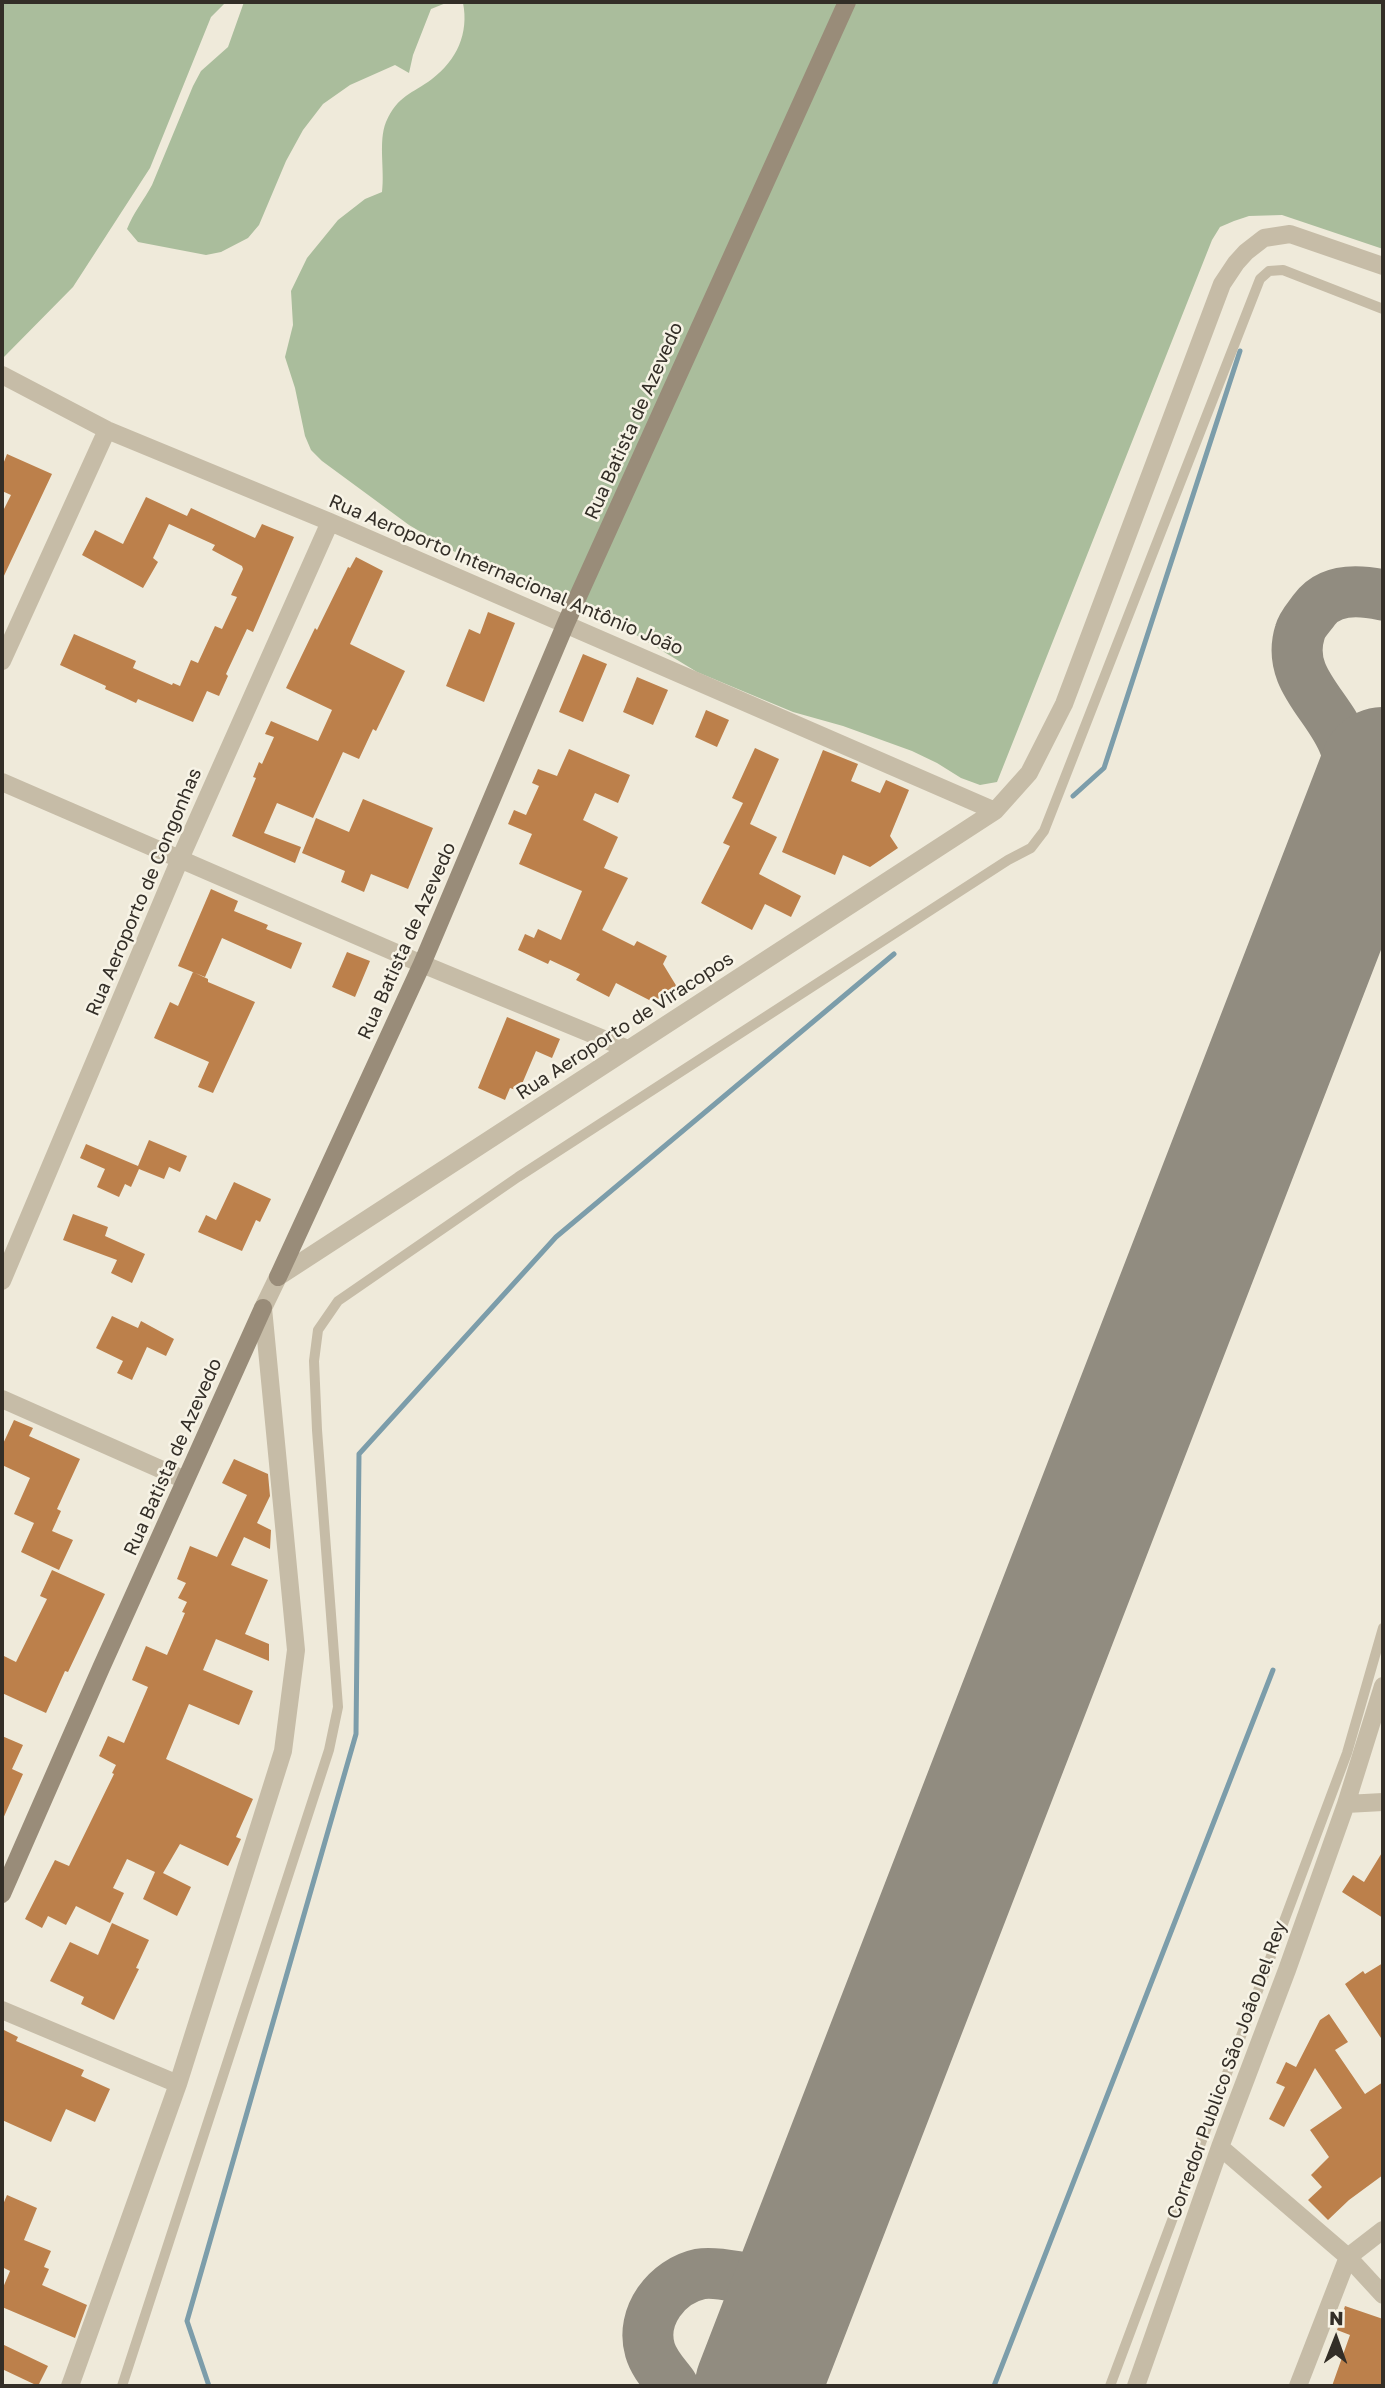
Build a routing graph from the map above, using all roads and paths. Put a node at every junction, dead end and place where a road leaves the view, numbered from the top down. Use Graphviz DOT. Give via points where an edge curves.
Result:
graph roads {
  1 [pos="846,2"];
  2 [pos="1383,266"];
  3 [pos="1383,309"];
  4 [pos="2,375"];
  5 [pos="107,430"];
  6 [pos="330,522"];
  7 [pos="566,623"];
  8 [pos="2,661"];
  9 [pos="2,782"];
  10 [pos="995,811"];
  11 [pos="180,859"];
  12 [pos="422,964"];
  13 [pos="628,1049"];
  14 [pos="278,1277"];
  15 [pos="2,1281"];
  16 [pos="263,1308"];
  17 [pos="2,1399"];
  18 [pos="185,1480"];
  19 [pos="1383,1628"];
  20 [pos="1383,1686"];
  21 [pos="1383,1802"];
  22 [pos="1346,1804"];
  23 [pos="2,1894"];
  24 [pos="2,2010"];
  25 [pos="178,2084"];
  26 [pos="1220,2147"];
  27 [pos="1383,2230"];
  28 [pos="1348,2257"];
  29 [pos="1383,2295"];
  30 [pos="70,2386"];
  31 [pos="122,2386"];
  32 [pos="1110,2386"];
  33 [pos="1136,2386"];
  34 [pos="1298,2386"];
  1 -- 7 [label="street, Rua Batista de Azevedo"];
  2 -- 10 [label="street, Rua Aeroporto de Viracopos" via="1290,234 1264,238 1236,262 1222,285 1064,704 1029,773"];
  3 -- 31 [label="lane" via="1283,270 1269,271 1260,279 1044,831 1031,848 518,1177 338,1301 318,1330 314,1361 317,1430 338,1707 330,1750"];
  4 -- 5 [label="street, Rua Aeroporto Internacional Antônio João"];
  5 -- 6 [label="street, Rua Aeroporto Internacional Antônio João"];
  5 -- 8 [label="street"];
  6 -- 7 [label="street, Rua Aeroporto Internacional Antônio João"];
  6 -- 11 [label="street, Rua Aeroporto de Congonhas"];
  7 -- 10 [label="street, Rua Aeroporto Internacional Antônio João"];
  7 -- 12 [label="street, Rua Batista de Azevedo"];
  9 -- 11 [label="street"];
  10 -- 13 [label="street, Rua Aeroporto de Viracopos"];
  11 -- 12 [label="street"];
  11 -- 15 [label="street, Rua Aeroporto de Congonhas"];
  12 -- 13 [label="street"];
  12 -- 14 [label="street, Rua Batista de Azevedo"];
  13 -- 14 [label="street, Rua Aeroporto de Viracopos"];
  14 -- 16 [label="street, Rua Batista de Azevedo"];
  16 -- 18 [label="street, Rua Batista de Azevedo"];
  16 -- 25 [label="street" via="296,1650 282,1751"];
  17 -- 18 [label="street"];
  18 -- 23 [label="street, Rua Batista de Azevedo"];
  19 -- 32 [label="lane" via="1348,1753"];
  20 -- 22 [label="street, Corredor Publico São João Del Rey"];
  21 -- 22 [label="street"];
  22 -- 26 [label="street, Corredor Publico São João Del Rey"];
  24 -- 25 [label="street"];
  25 -- 30 [label="street"];
  26 -- 28 [label="street"];
  26 -- 33 [label="street, Corredor Publico São João Del Rey"];
  27 -- 28 [label="street"];
  28 -- 29 [label="street"];
  28 -- 34 [label="street"];
}
